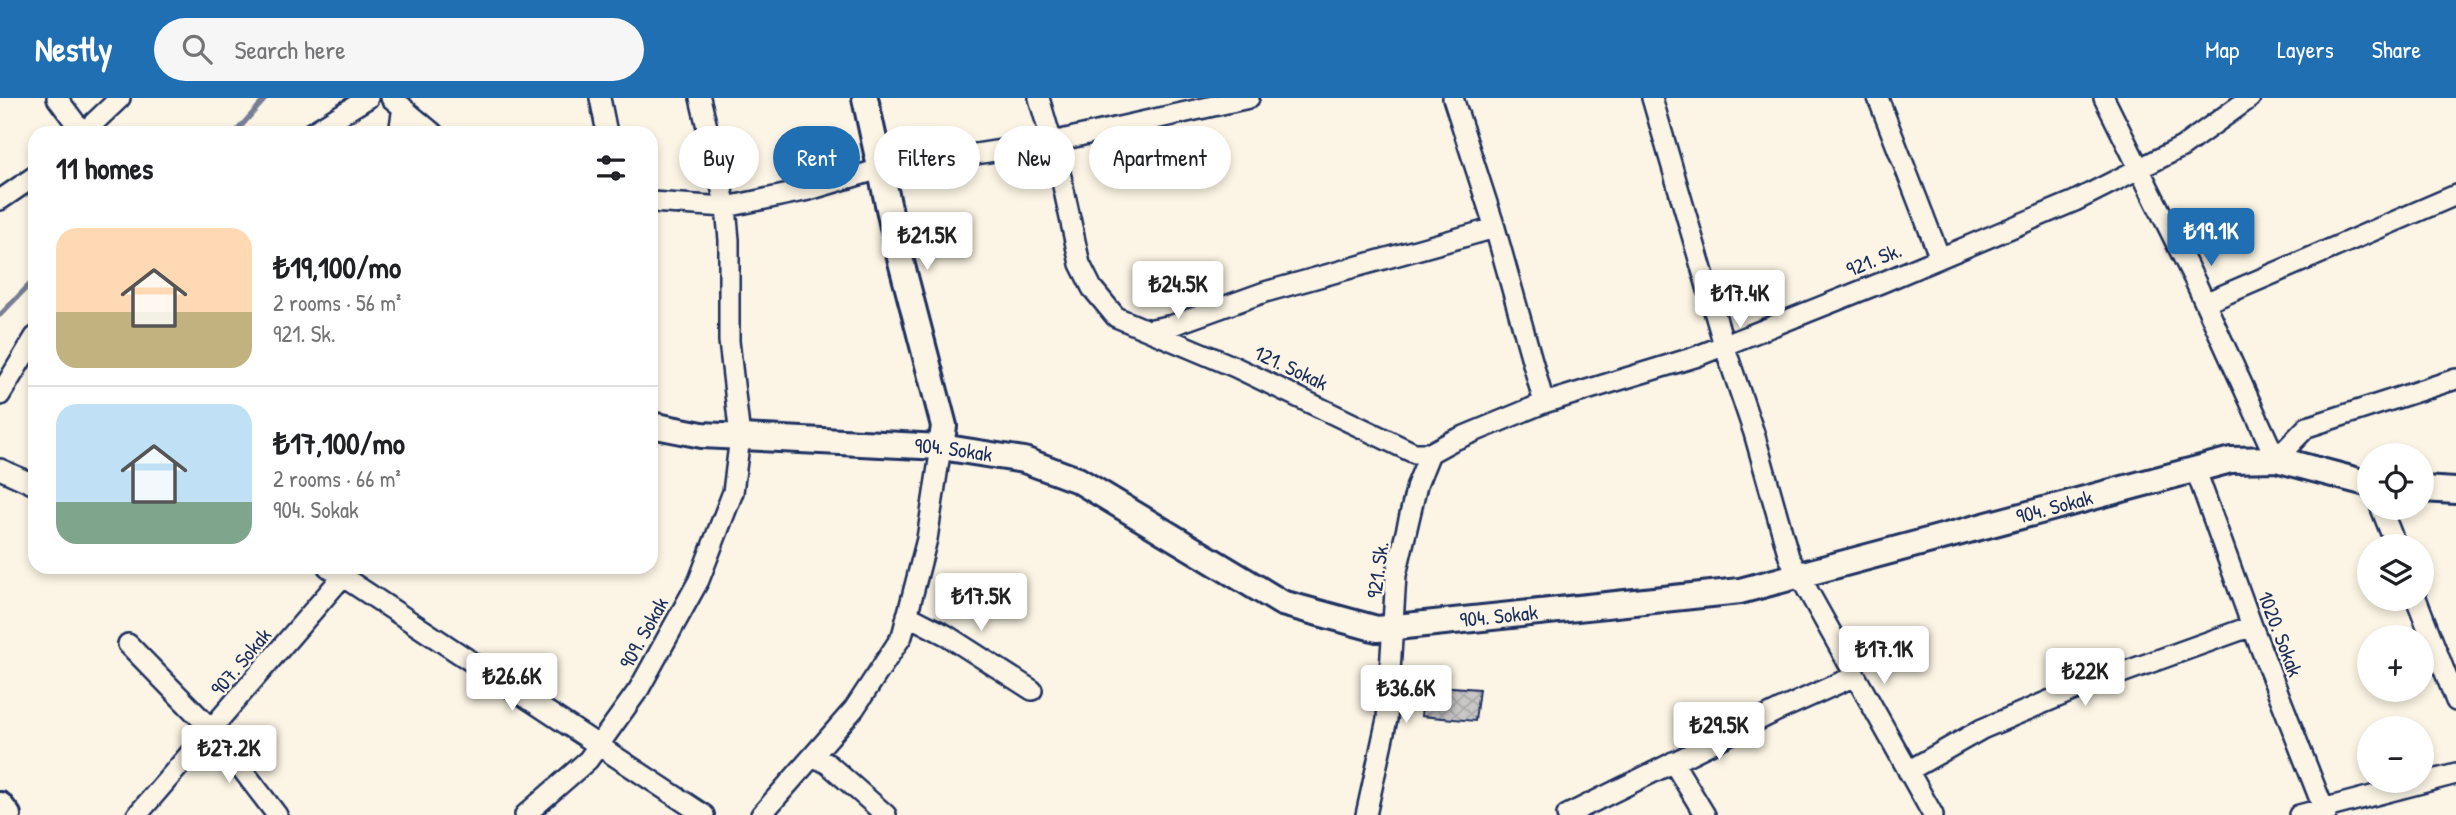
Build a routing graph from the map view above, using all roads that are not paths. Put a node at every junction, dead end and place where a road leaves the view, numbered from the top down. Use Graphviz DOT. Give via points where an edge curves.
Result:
graph roads {
  1 [pos="57,98"];
  2 [pos="120,98"];
  3 [pos="369,98"];
  4 [pos="600,98"];
  5 [pos="700,98"];
  6 [pos="865,98"];
  7 [pos="1039,98"];
  8 [pos="1249,98"];
  9 [pos="1453,98"];
  10 [pos="1652,98"];
  11 [pos="1878,98"];
  12 [pos="2104,98"];
  13 [pos="2250,98"];
  14 [pos="397,102"];
  15 [pos="78,126"];
  16 [pos="90,126"];
  17 [pos="323,126"];
  18 [pos="399,126"];
  19 [pos="425,126"];
  20 [pos="606,126"];
  21 [pos="1047,126"];
  22 [pos="1075,137"];
  23 [pos="874,141"];
  24 [pos="2138,169"];
  25 [pos="874,171"];
  26 [pos="28,181"];
  27 [pos="884,189"];
  28 [pos="1063,189"];
  29 [pos="2456,195"];
  30 [pos="0,200"];
  31 [pos="658,202"];
  32 [pos="726,207"];
  33 [pos="1495,228"];
  34 [pos="1940,258"];
  35 [pos="2205,303"];
  36 [pos="1147,330"];
  37 [pos="1724,345"];
  38 [pos="28,349"];
  39 [pos="2456,379"];
  40 [pos="0,395"];
  41 [pos="1544,403"];
  42 [pos="658,426"];
  43 [pos="740,437"];
  44 [pos="941,447"];
  45 [pos="1430,453"];
  46 [pos="2276,459"];
  47 [pos="2195,468"];
  48 [pos="0,469"];
  49 [pos="2357,481"];
  50 [pos="28,482"];
  51 [pos="2434,490"];
  52 [pos="2456,491"];
  53 [pos="337,574"];
  54 [pos="346,574"];
  55 [pos="1799,576"];
  56 [pos="2421,611"];
  57 [pos="907,615"];
  58 [pos="2252,626"];
  59 [pos="1394,627"];
  60 [pos="128,644"];
  61 [pos="1855,676"];
  62 [pos="1032,690"];
  63 [pos="2456,701"];
  64 [pos="212,730"];
  65 [pos="598,746"];
  66 [pos="813,756"];
  67 [pos="1673,762"];
  68 [pos="1908,771"];
  69 [pos="2456,774"];
  70 [pos="0,805"];
  71 [pos="2324,811"];
  72 [pos="8,815"];
  73 [pos="137,815"];
  74 [pos="277,815"];
  75 [pos="524,815"];
  76 [pos="704,815"];
  77 [pos="761,815"];
  78 [pos="886,815"];
  79 [pos="1366,815"];
  80 [pos="1567,815"];
  81 [pos="1705,815"];
  82 [pos="1933,815"];
  83 [pos="2299,815"];
  1 -- 15 [label="street"];
  2 -- 16 [label="street"];
  3 -- 17 [label="street"];
  4 -- 20 [label="street"];
  5 -- 32 [label="street, 909. Sokak"];
  6 -- 23 [label="street"];
  7 -- 21 [label="street, 121. Sokak"];
  8 -- 22 [label="street"];
  9 -- 33 [label="street"];
  10 -- 37 [label="street"];
  11 -- 34 [label="street"];
  12 -- 24 [label="street"];
  13 -- 24 [label="street, 921. Sk." via="2182,147"];
  14 -- 18 [label="street"];
  14 -- 19 [label="street"];
  24 -- 34 [label="street, 921. Sk."];
  24 -- 35 [label="street"];
  25 -- 32 [label="street"];
  26 -- 30 [label="street"];
  27 -- 44 [label="street" via="944,426"];
  28 -- 36 [label="street, 121. Sokak" via="1080,264 1092,288 1116,317"];
  29 -- 35 [label="street"];
  31 -- 32 [label="street"];
  32 -- 43 [label="street, 909. Sokak" via="729,341"];
  33 -- 36 [label="street"];
  33 -- 41 [label="street"];
  34 -- 37 [label="street, 921. Sk."];
  35 -- 46 [label="street"];
  36 -- 45 [label="street, 121. Sokak" via="1414,453"];
  37 -- 41 [label="street, 921. Sk."];
  37 -- 55 [label="street" via="1788,557"];
  38 -- 40 [label="street"];
  39 -- 46 [label="street" via="2307,427"];
  41 -- 45 [label="street, 921. Sk."];
  42 -- 43 [label="street, 904. Sokak"];
  43 -- 44 [label="street, 904. Sokak"];
  43 -- 65 [label="street, 909. Sokak" via="733,492 699,580 639,689"];
  44 -- 57 [label="street" via="927,539"];
  44 -- 59 [label="street, 904. Sokak" via="1024,460 1079,480 1282,603 1377,629"];
  45 -- 59 [label="street, 921. Sk." via="1416,485 1396,575"];
  46 -- 47 [label="street, 904. Sokak" via="2231,460"];
  46 -- 49 [label="street, 904. Sokak"];
  47 -- 55 [label="street, 904. Sokak"];
  47 -- 58 [label="street, 1020. Sokak"];
  48 -- 50 [label="street"];
  51 -- 52 [label="street"];
  53 -- 64 [label="street, 907. Sokak"];
  54 -- 65 [label="street"];
  55 -- 59 [label="street, 904. Sokak" via="1740,590"];
  55 -- 61 [label="street"];
  56 -- 63 [label="street"];
  57 -- 62 [label="street"];
  57 -- 66 [label="street" via="902,636 854,709"];
  58 -- 68 [label="street" via="2077,689 1994,724"];
  58 -- 71 [label="street, 1020. Sokak"];
  59 -- 79 [label="street, 921. Sk." via="1387,719"];
  60 -- 64 [label="street"];
  61 -- 67 [label="street"];
  61 -- 68 [label="street"];
  64 -- 73 [label="street, 907. Sokak"];
  64 -- 74 [label="street"];
  65 -- 75 [label="street, 909. Sokak" via="589,760"];
  65 -- 76 [label="street"];
  66 -- 77 [label="street"];
  66 -- 78 [label="street"];
  67 -- 80 [label="street"];
  67 -- 81 [label="street"];
  68 -- 82 [label="street"];
  69 -- 71 [label="street"];
  70 -- 72 [label="street"];
  71 -- 83 [label="street"];
}
